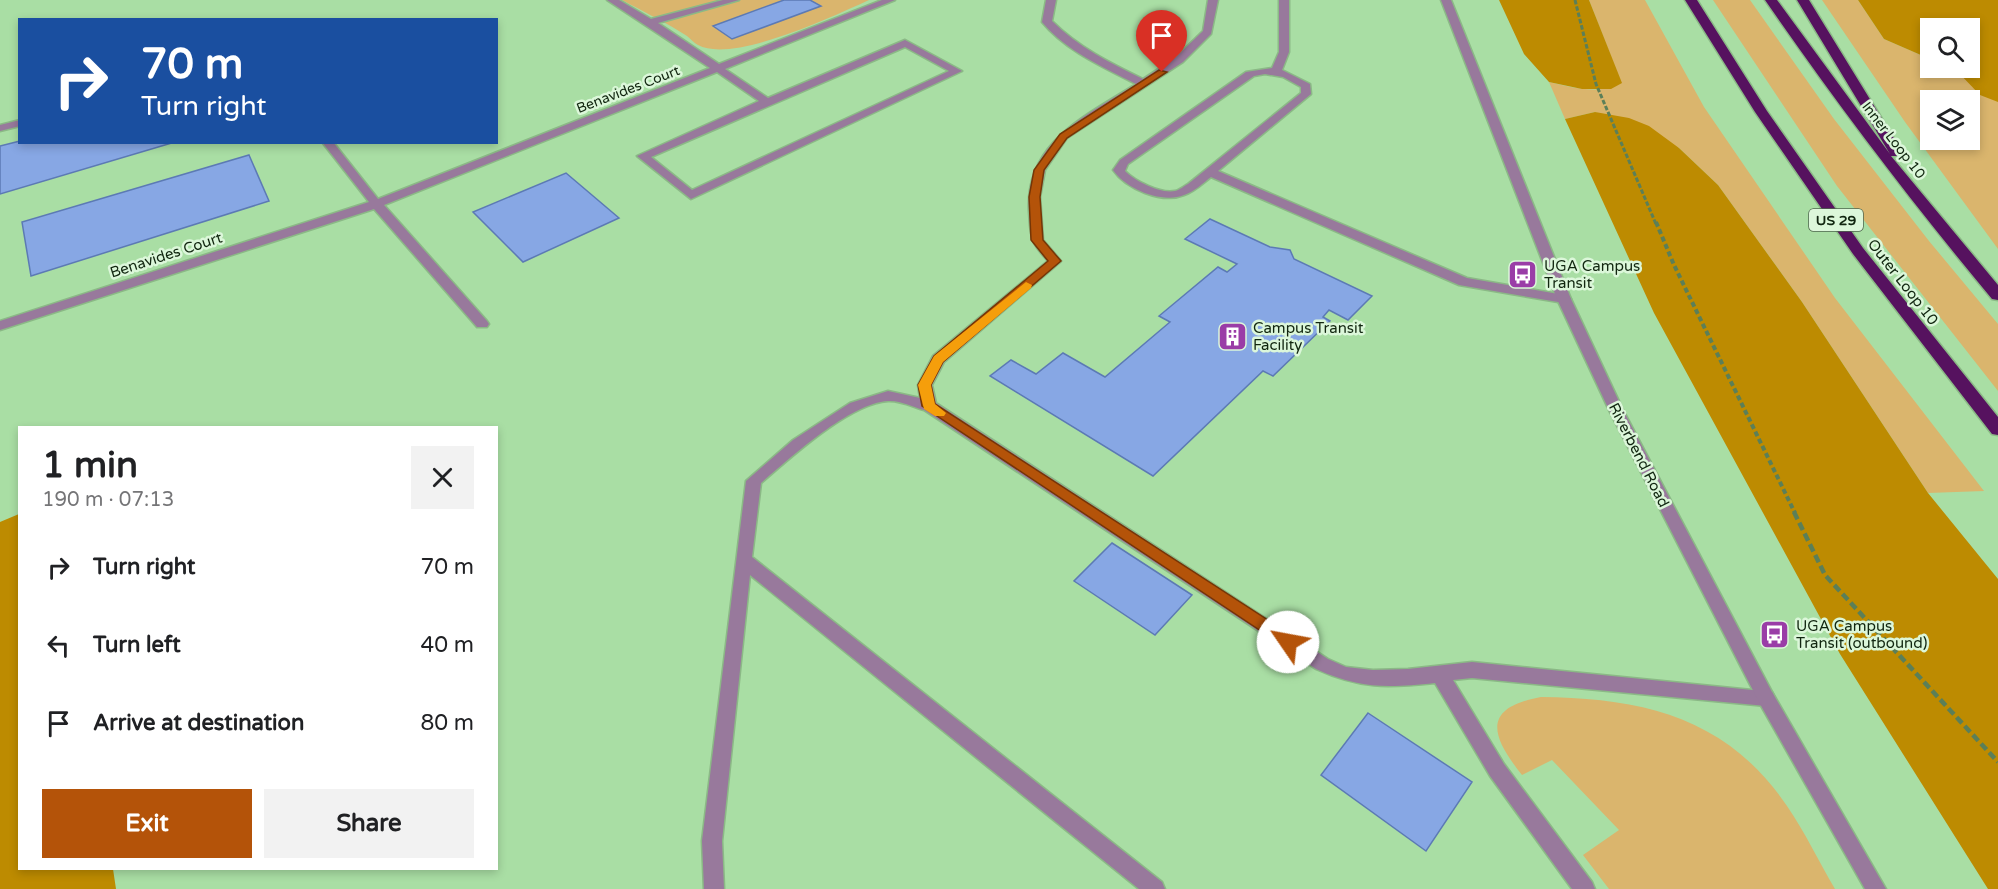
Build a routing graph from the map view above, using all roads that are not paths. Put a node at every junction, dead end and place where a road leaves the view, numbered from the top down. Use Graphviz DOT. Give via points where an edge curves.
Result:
graph roads {
  1 [pos="612,0"];
  2 [pos="734,0"];
  3 [pos="890,0"];
  4 [pos="1051,0"];
  5 [pos="1213,0"];
  6 [pos="1284,0"];
  7 [pos="1446,0"];
  8 [pos="1691,0"];
  9 [pos="1771,0"];
  10 [pos="1803,0"];
  11 [pos="650,22"];
  12 [pos="718,70"];
  13 [pos="1276,71"];
  14 [pos="1145,84"];
  15 [pos="767,102"];
  16 [pos="18,124"];
  17 [pos="0,128"];
  18 [pos="329,144"];
  19 [pos="1210,172"];
  20 [pos="376,204"];
  21 [pos="1952,241"];
  22 [pos="1998,295"];
  23 [pos="1564,299"];
  24 [pos="482,324"];
  25 [pos="0,326"];
  26 [pos="929,406"];
  27 [pos="1998,429"];
  28 [pos="743,560"];
  29 [pos="1440,675"];
  30 [pos="1766,698"];
  31 [pos="714,889"];
  32 [pos="1155,889"];
  33 [pos="1585,889"];
  34 [pos="1876,889"];
  1 -- 11 [label="street"];
  2 -- 11 [label="street"];
  3 -- 12 [label="street, Benavides Court"];
  4 -- 14 [label="street" via="1047,22 1064,40"];
  5 -- 14 [label="street" via="1208,32 1179,60"];
  6 -- 13 [label="street" via="1284,52"];
  7 -- 23 [label="street, Riverbend Road"];
  8 -- 27 [label="highway, Outer Loop 10 / US 29" via="1761,112 1858,251"];
  9 -- 21 [label="highway, Inner Loop 10" via="1824,78"];
  10 -- 21 [label="highway"];
  11 -- 12 [label="street"];
  12 -- 15 [label="street"];
  12 -- 20 [label="street, Benavides Court"];
  13 -- 19 [label="street" via="1306,86 1306,94"];
  13 -- 19 [label="street" via="1261,69 1250,74 1124,162 1119,170 1124,178 1164,196 1182,194"];
  14 -- 26 [label="street" via="1063,136 1051,150 1039,170 1034,197 1037,240 1055,261 938,359 925,385"];
  15 -- 15 [label="street" via="905,43 957,71 691,195 643,156"];
  16 -- 17 [label="street"];
  18 -- 20 [label="street"];
  19 -- 23 [label="street" via="1464,282"];
  20 -- 24 [label="street"];
  20 -- 25 [label="street, Benavides Court"];
  21 -- 22 [label="highway, Inner Loop 10"];
  23 -- 30 [label="street, Riverbend Road" via="1616,410"];
  26 -- 28 [label="street" via="888,396 854,407 794,446 754,481"];
  26 -- 29 [label="street" via="1322,664 1344,674 1368,677"];
  28 -- 31 [label="street" via="712,841"];
  28 -- 32 [label="street"];
  29 -- 30 [label="street" via="1472,670"];
  29 -- 33 [label="street" via="1497,770"];
  30 -- 34 [label="street, Riverbend Road"];
}
